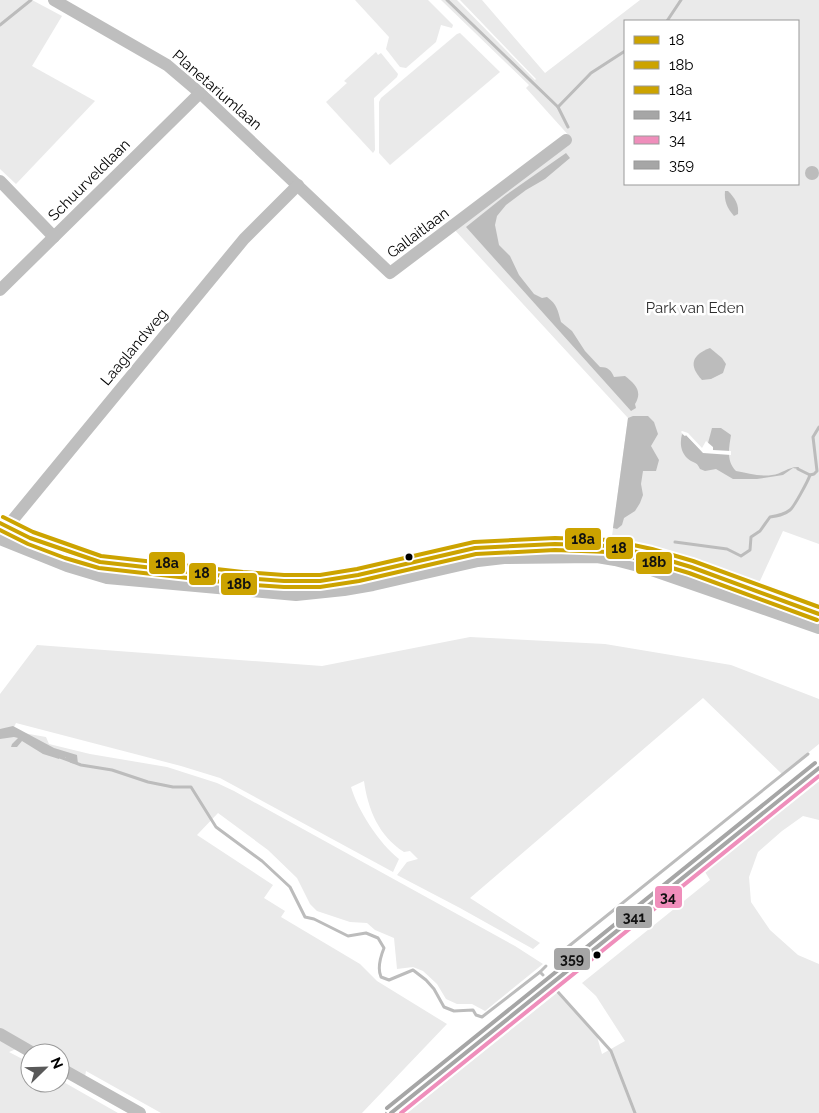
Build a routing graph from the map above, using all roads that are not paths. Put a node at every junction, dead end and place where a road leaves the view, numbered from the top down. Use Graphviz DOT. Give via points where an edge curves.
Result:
graph roads {
  1 [pos="54,0"];
  2 [pos="200,93"];
  3 [pos="566,140"];
  4 [pos="0,181"];
  5 [pos="298,185"];
  6 [pos="54,237"];
  7 [pos="0,290"];
  8 [pos="2,528"];
  9 [pos="0,539"];
  10 [pos="44,550"];
  11 [pos="819,614"];
  12 [pos="819,628"];
  13 [pos="819,768"];
  14 [pos="0,1034"];
  15 [pos="20,1046"];
  16 [pos="70,1074"];
  17 [pos="140,1113"];
  18 [pos="390,1113"];
  1 -- 2 [label="street, Planetariumlaan" via="168,65"];
  2 -- 5 [label="street, Planetariumlaan"];
  2 -- 6 [label="street, Schuurveldlaan"];
  3 -- 5 [label="street, Gallaitlaan" via="390,273"];
  4 -- 6 [label="street"];
  5 -- 8 [label="street, Laaglandweg" via="244,239"];
  6 -- 7 [label="street, Schuurveldlaan"];
  8 -- 10 [label="street"];
  9 -- 10 [label="street"];
  10 -- 11 [label="street" via="68,552 100,562 284,581 358,575 475,548 555,544 609,546 691,567"];
  10 -- 12 [label="street" via="67,566 107,578 296,595 373,585 478,561 597,557 646,568"];
  13 -- 18 [label="street"];
  14 -- 15 [label="street"];
  16 -- 17 [label="street"];
}
